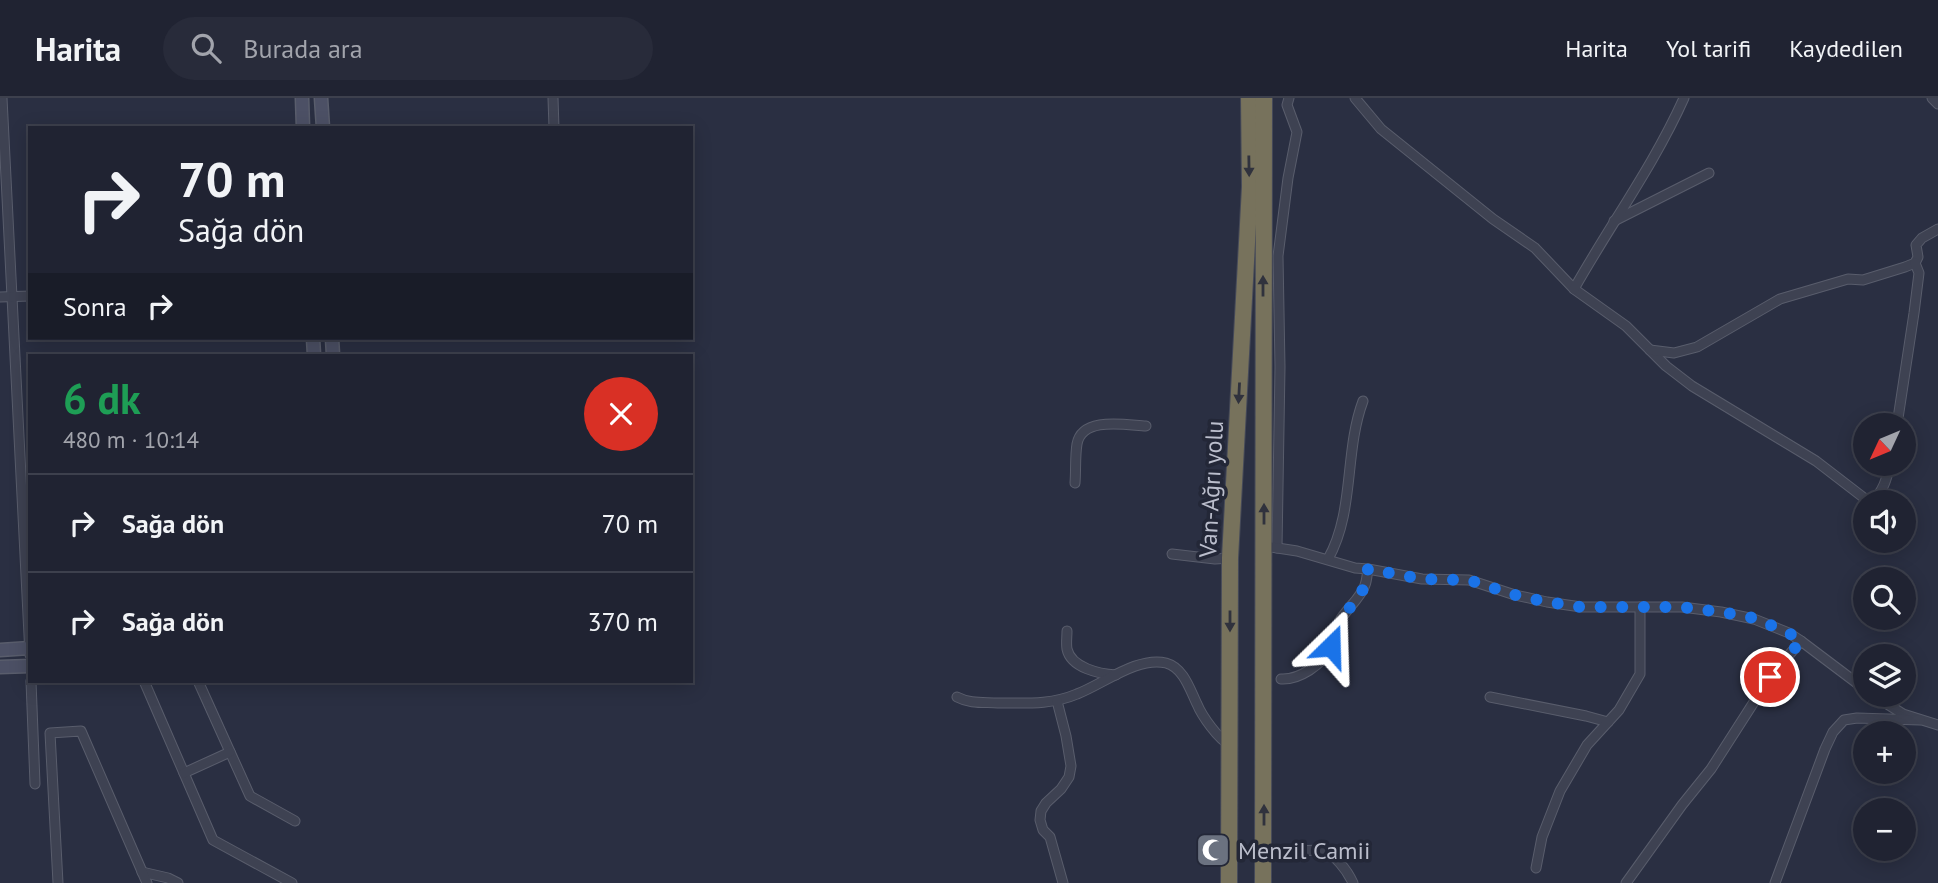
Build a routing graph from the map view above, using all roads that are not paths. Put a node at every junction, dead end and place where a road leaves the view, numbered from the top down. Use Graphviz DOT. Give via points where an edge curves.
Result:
graph roads {
  1 [pos="2,98"];
  2 [pos="302,98"];
  3 [pos="321,98"];
  4 [pos="553,98"];
  5 [pos="1247,98"];
  6 [pos="1264,98"];
  7 [pos="1270,98"];
  8 [pos="1289,98"];
  9 [pos="1355,98"];
  10 [pos="1684,98"];
  11 [pos="1932,98"];
  12 [pos="1938,104"];
  13 [pos="303,126"];
  14 [pos="323,126"];
  15 [pos="554,126"];
  16 [pos="1256,128"];
  17 [pos="1709,173"];
  18 [pos="1613,222"];
  19 [pos="1938,229"];
  20 [pos="1915,263"];
  21 [pos="1574,289"];
  22 [pos="13,296"];
  23 [pos="28,296"];
  24 [pos="0,297"];
  25 [pos="1650,350"];
  26 [pos="1363,401"];
  27 [pos="1899,413"];
  28 [pos="1146,426"];
  29 [pos="1887,476"];
  30 [pos="1075,483"];
  31 [pos="1270,549"];
  32 [pos="1172,554"];
  33 [pos="1230,558"];
  34 [pos="1328,559"];
  35 [pos="1368,569"];
  36 [pos="1640,607"];
  37 [pos="28,626"];
  38 [pos="1067,631"];
  39 [pos="1801,641"];
  40 [pos="28,648"];
  41 [pos="0,650"];
  42 [pos="28,666"];
  43 [pos="0,667"];
  44 [pos="1118,675"];
  45 [pos="1280,679"];
  46 [pos="1853,680"];
  47 [pos="31,683"];
  48 [pos="145,683"];
  49 [pos="199,683"];
  50 [pos="957,697"];
  51 [pos="1490,697"];
  52 [pos="1057,701"];
  53 [pos="1876,707"];
  54 [pos="1892,707"];
  55 [pos="1875,719"];
  56 [pos="1920,720"];
  57 [pos="1608,722"];
  58 [pos="1938,725"];
  59 [pos="1230,745"];
  60 [pos="230,752"];
  61 [pos="33,755"];
  62 [pos="51,755"];
  63 [pos="184,773"];
  64 [pos="35,784"];
  65 [pos="295,821"];
  66 [pos="1264,852"];
  67 [pos="1536,868"];
  68 [pos="142,872"];
  69 [pos="58,883"];
  70 [pos="147,883"];
  71 [pos="178,883"];
  72 [pos="292,883"];
  73 [pos="1063,883"];
  74 [pos="1230,883"];
  75 [pos="1263,883"];
  76 [pos="1353,883"];
  77 [pos="1626,883"];
  78 [pos="1775,883"];
  1 -- 22 [label="street"];
  2 -- 13 [label="street"];
  3 -- 14 [label="street"];
  4 -- 15 [label="street"];
  5 -- 16 [label="highway, Van-Ağrı yolu"];
  6 -- 16 [label="highway"];
  7 -- 16 [label="highway"];
  8 -- 31 [label="street" via="1287,105 1297,132 1278,256 1280,367"];
  9 -- 21 [label="street" via="1381,129 1535,248"];
  10 -- 18 [label="street"];
  11 -- 12 [label="street"];
  31 -- 16 [label="highway, one-way"];
  16 -- 33 [label="highway, Van-Ağrı yolu, one-way"];
  17 -- 18 [label="street"];
  18 -- 21 [label="street"];
  19 -- 20 [label="street" via="1916,245"];
  20 -- 25 [label="street" via="1780,299 1697,347 1674,353"];
  20 -- 27 [label="street" via="1919,273"];
  21 -- 25 [label="street" via="1626,326"];
  22 -- 23 [label="street"];
  22 -- 24 [label="street"];
  22 -- 37 [label="street"];
  25 -- 29 [label="street" via="1692,386 1816,461 1868,501 1881,492"];
  26 -- 34 [label="street" via="1352,446 1344,516"];
  28 -- 30 [label="street" via="1114,423 1084,431 1077,444"];
  31 -- 34 [label="street"];
  66 -- 31 [label="highway, one-way"];
  32 -- 33 [label="street"];
  33 -- 59 [label="highway, Van-Ağrı yolu, one-way"];
  34 -- 35 [label="street"];
  35 -- 36 [label="street" via="1422,579 1469,580 1515,595 1581,607"];
  35 -- 45 [label="street" via="1364,588 1338,624 1325,657 1297,676"];
  36 -- 39 [label="street" via="1682,607 1754,618"];
  36 -- 57 [label="street" via="1640,674"];
  38 -- 44 [label="street" via="1073,660 1097,672"];
  39 -- 46 [label="street"];
  39 -- 77 [label="street" via="1770,677 1711,769"];
  40 -- 41 [label="street"];
  42 -- 43 [label="street"];
  44 -- 52 [label="street"];
  44 -- 59 [label="street" via="1152,662 1171,665 1191,688 1216,734"];
  47 -- 61 [label="street"];
  48 -- 63 [label="street"];
  49 -- 60 [label="street"];
  50 -- 52 [label="street" via="975,703"];
  51 -- 57 [label="street"];
  52 -- 73 [label="street" via="1071,766 1069,777 1046,803 1040,820 1050,837"];
  53 -- 55 [label="street"];
  54 -- 56 [label="street"];
  55 -- 56 [label="street"];
  55 -- 78 [label="street" via="1844,720 1833,732"];
  56 -- 58 [label="street"];
  57 -- 67 [label="street" via="1587,744 1560,791"];
  59 -- 74 [label="highway, Van-Ağrı yolu"];
  60 -- 63 [label="street"];
  60 -- 65 [label="street" via="250,796"];
  61 -- 62 [label="street"];
  61 -- 64 [label="street"];
  62 -- 68 [label="street" via="50,733 81,731"];
  62 -- 69 [label="street"];
  63 -- 72 [label="street" via="213,840"];
  66 -- 75 [label="highway"];
  66 -- 76 [label="street" via="1330,852"];
  68 -- 70 [label="street"];
  68 -- 71 [label="street"];
}
